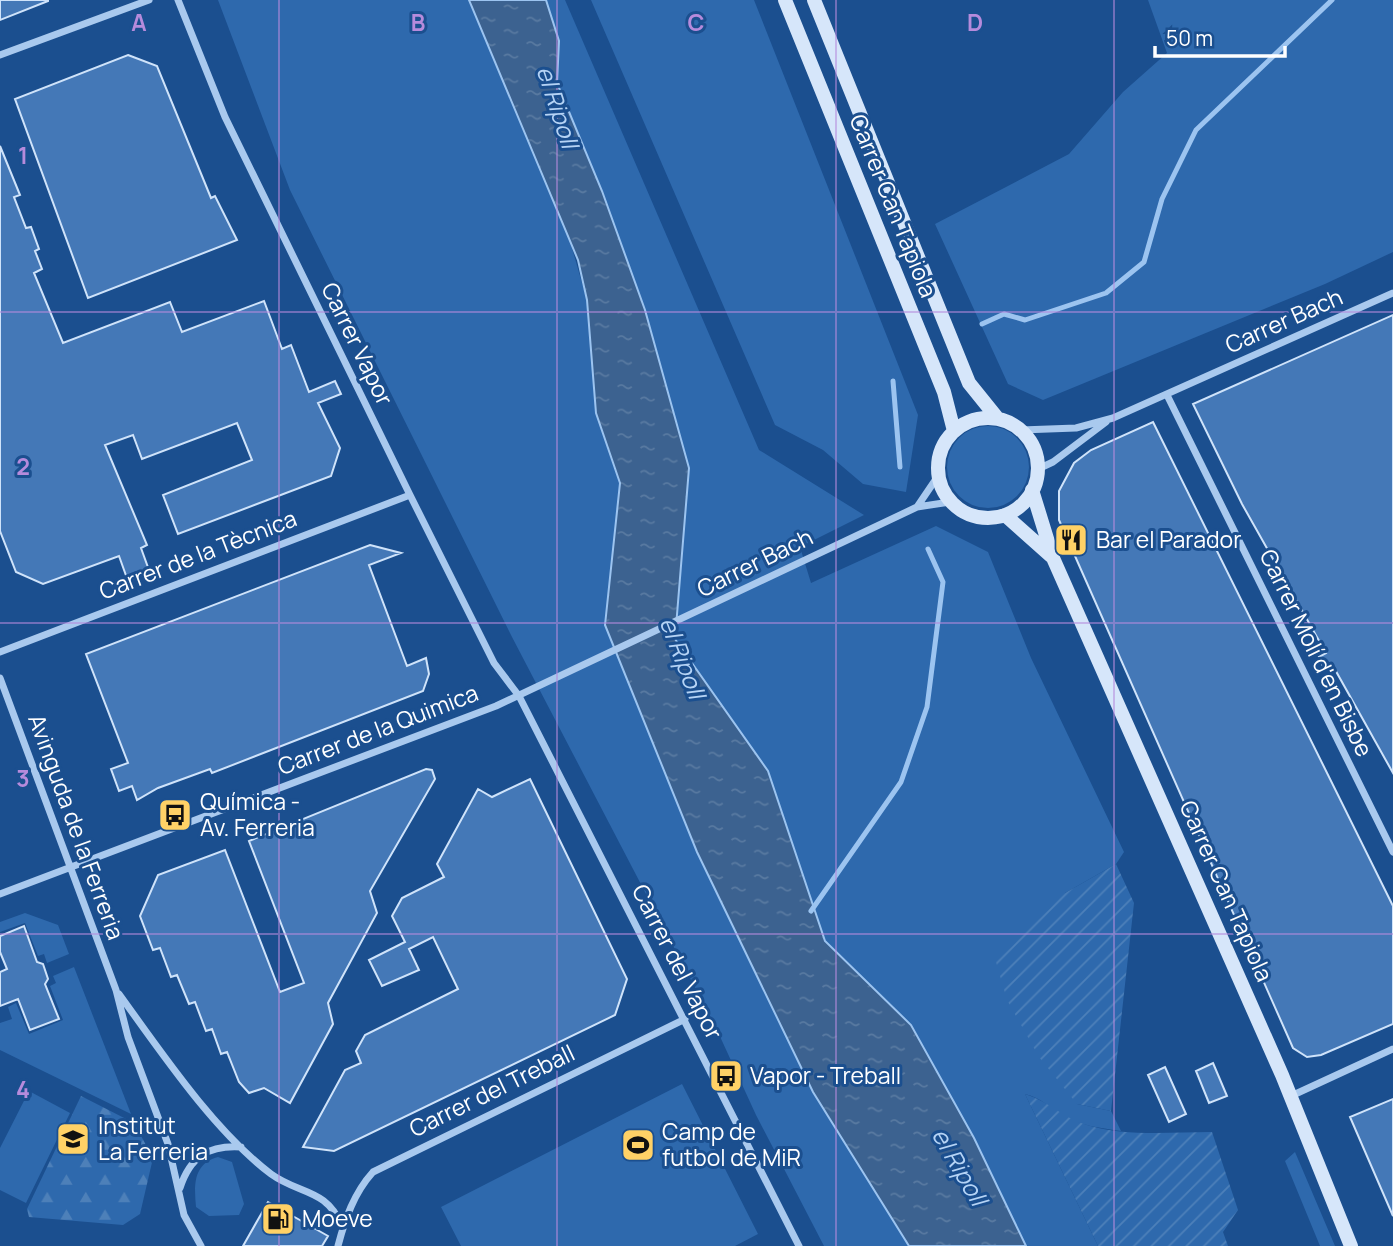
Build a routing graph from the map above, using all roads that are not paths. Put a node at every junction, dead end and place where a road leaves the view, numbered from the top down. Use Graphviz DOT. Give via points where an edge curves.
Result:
graph roads {
  1 [pos="149,0"];
  2 [pos="178,0"];
  3 [pos="785,0"];
  4 [pos="814,0"];
  5 [pos="0,55"];
  6 [pos="1393,293"];
  7 [pos="1167,396"];
  8 [pos="1113,418"];
  9 [pos="998,419"];
  10 [pos="1021,430"];
  11 [pos="954,431"];
  12 [pos="1038,469"];
  13 [pos="938,476"];
  14 [pos="1032,491"];
  15 [pos="410,495"];
  16 [pos="950,502"];
  17 [pos="917,507"];
  18 [pos="1005,515"];
  19 [pos="1053,558"];
  20 [pos="0,652"];
  21 [pos="0,678"];
  22 [pos="534,690"];
  23 [pos="519,696"];
  24 [pos="1393,851"];
  25 [pos="70,868"];
  26 [pos="0,894"];
  27 [pos="116,990"];
  28 [pos="685,1019"];
  29 [pos="1393,1049"];
  30 [pos="1291,1096"];
  31 [pos="241,1147"];
  32 [pos="180,1188"];
  33 [pos="342,1226"];
  34 [pos="201,1246"];
  35 [pos="338,1246"];
  36 [pos="799,1246"];
  37 [pos="1351,1246"];
  1 -- 5 [label="street"];
  2 -- 15 [label="street, Carrer Vapor" via="225,117"];
  3 -- 11 [label="street, Carrer Can Tapiola" via="944,392"];
  4 -- 9 [label="street, Carrer Can Tapiola" via="969,383"];
  6 -- 7 [label="street, Carrer Bach"];
  7 -- 8 [label="street, Carrer Bach"];
  7 -- 24 [label="street, Carrer Molí d'en Bisbe"];
  8 -- 10 [label="street, Carrer Bach" via="1076,428"];
  8 -- 12 [label="street, Carrer Bach"];
  9 -- 10 [label="street"];
  9 -- 11 [label="street" via="967,422"];
  10 -- 12 [label="street" via="1036,455"];
  11 -- 13 [label="street" via="940,451"];
  12 -- 14 [label="street"];
  13 -- 16 [label="street"];
  13 -- 17 [label="street"];
  14 -- 18 [label="street"];
  14 -- 19 [label="street, Carrer Can Tapiola"];
  15 -- 20 [label="street, Carrer de la Tècnica"];
  15 -- 23 [label="street, Carrer Vapor" via="494,663"];
  16 -- 17 [label="street, Carrer Bach"];
  16 -- 18 [label="street" via="980,517"];
  17 -- 22 [label="street, Carrer Bach"];
  18 -- 19 [label="street, Carrer Can Tapiola"];
  19 -- 30 [label="street, Carrer Can Tapiola"];
  21 -- 25 [label="street, Avinguda de la Ferreria"];
  22 -- 23 [label="street, Carrer de la Quimica"];
  23 -- 25 [label="street, Carrer de la Quimica"];
  23 -- 28 [label="street, Carrer del Vapor"];
  25 -- 26 [label="street, Carrer de la Quimica"];
  25 -- 27 [label="street, Avinguda de la Ferreria"];
  27 -- 31 [label="street, Avinguda de la Ferreria" via="172,1066"];
  27 -- 32 [label="street, Avinguda de la Ferreria"];
  28 -- 33 [label="street, Carrer del Treball" via="373,1172 361,1185"];
  28 -- 36 [label="street, Carrer del Vapor"];
  29 -- 30 [label="street"];
  30 -- 37 [label="street, Carrer Can Tapiola"];
  31 -- 32 [label="street" via="203,1152 185,1172"];
  31 -- 33 [label="street, Avinguda de la Ferreria" via="274,1176 326,1201"];
  32 -- 34 [label="street, Avinguda de la Ferreria" via="184,1215"];
  33 -- 35 [label="street"];
}
